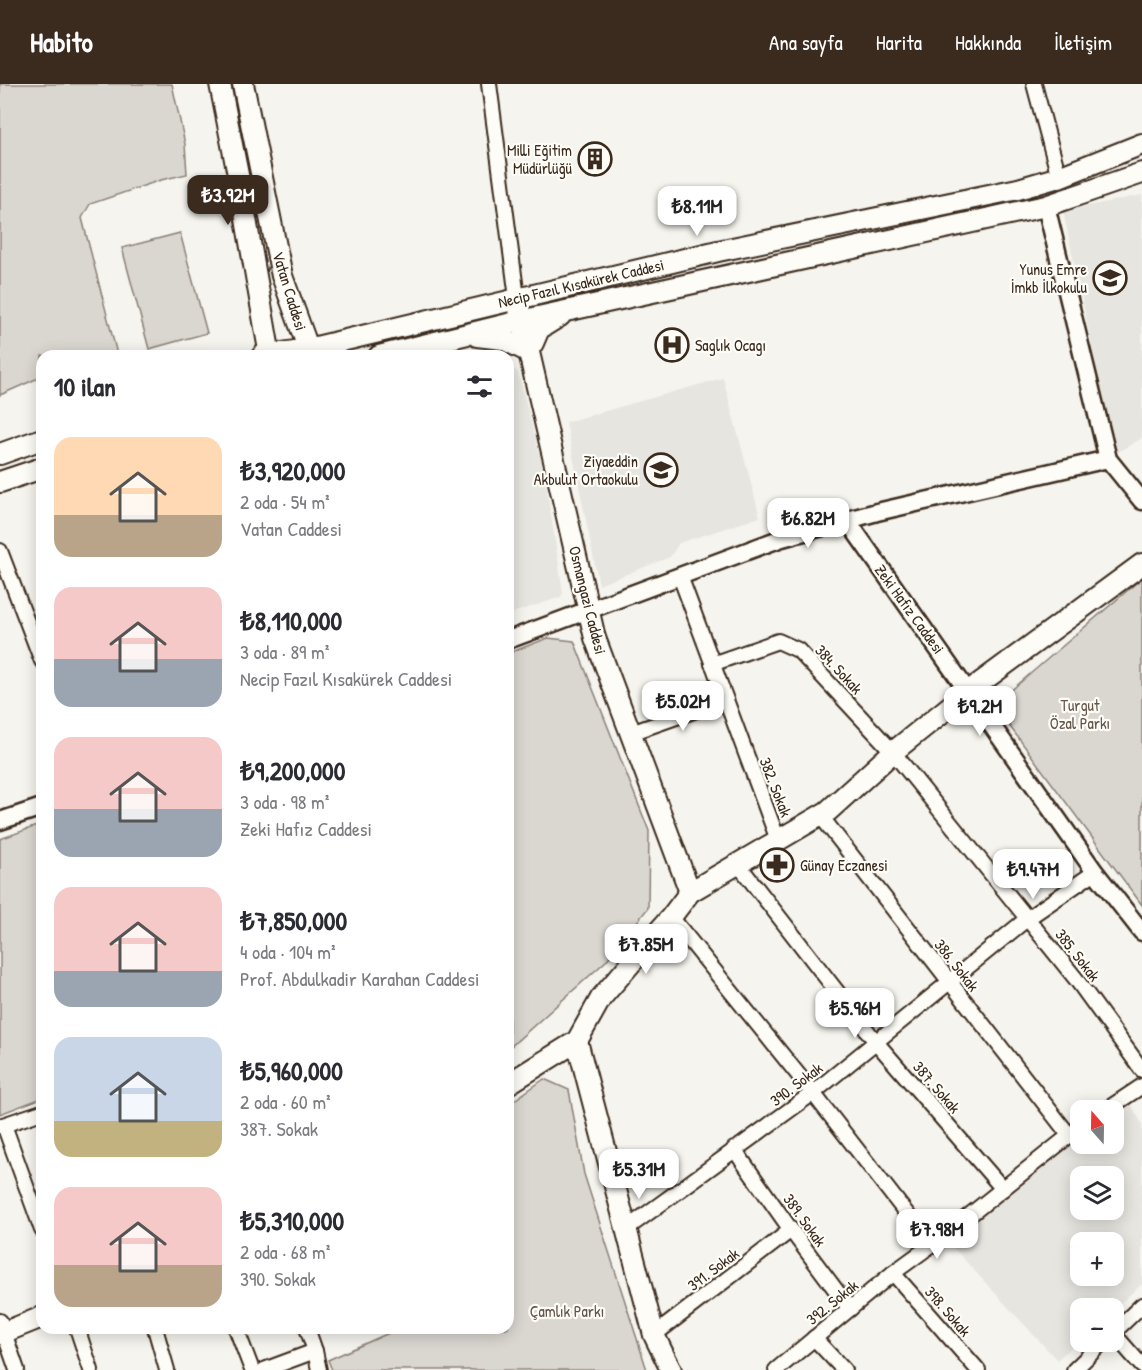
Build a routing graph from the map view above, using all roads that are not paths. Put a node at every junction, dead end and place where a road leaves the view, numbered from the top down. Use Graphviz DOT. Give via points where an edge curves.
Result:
graph roads {
  1 [pos="220,84"];
  2 [pos="243,84"];
  3 [pos="489,84"];
  4 [pos="1034,84"];
  5 [pos="1142,144"];
  6 [pos="1142,173"];
  7 [pos="1059,177"];
  8 [pos="1046,206"];
  9 [pos="517,298"];
  10 [pos="566,312"];
  11 [pos="520,321"];
  12 [pos="444,339"];
  13 [pos="266,350"];
  14 [pos="308,350"];
  15 [pos="317,350"];
  16 [pos="402,350"];
  17 [pos="527,351"];
  18 [pos="36,441"];
  19 [pos="0,454"];
  20 [pos="1108,459"];
  21 [pos="36,470"];
  22 [pos="0,482"];
  23 [pos="1142,501"];
  24 [pos="847,520"];
  25 [pos="0,551"];
  26 [pos="1142,564"];
  27 [pos="680,576"];
  28 [pos="589,611"];
  29 [pos="514,638"];
  30 [pos="36,645"];
  31 [pos="712,664"];
  32 [pos="969,692"];
  33 [pos="725,700"];
  34 [pos="631,733"];
  35 [pos="893,752"];
  36 [pos="36,809"];
  37 [pos="820,815"];
  38 [pos="0,821"];
  39 [pos="778,840"];
  40 [pos="738,864"];
  41 [pos="1095,872"];
  42 [pos="690,892"];
  43 [pos="671,917"];
  44 [pos="1028,918"];
  45 [pos="1142,932"];
  46 [pos="949,981"];
  47 [pos="577,1041"];
  48 [pos="876,1042"];
  49 [pos="1142,1070"];
  50 [pos="514,1080"];
  51 [pos="1142,1086"];
  52 [pos="813,1093"];
  53 [pos="1121,1100"];
  54 [pos="36,1114"];
  55 [pos="1070,1125"];
  56 [pos="2,1126"];
  57 [pos="1070,1135"];
  58 [pos="734,1149"];
  59 [pos="1003,1189"];
  60 [pos="36,1214"];
  61 [pos="627,1229"];
  62 [pos="791,1230"];
  63 [pos="931,1245"];
  64 [pos="893,1273"];
  65 [pos="1142,1305"];
  66 [pos="850,1309"];
  67 [pos="36,1319"];
  68 [pos="1124,1322"];
  69 [pos="1,1329"];
  70 [pos="79,1334"];
  71 [pos="157,1334"];
  72 [pos="238,1334"];
  73 [pos="309,1334"];
  74 [pos="654,1335"];
  75 [pos="814,1338"];
  76 [pos="1124,1346"];
  77 [pos="315,1351"];
  78 [pos="1093,1352"];
  79 [pos="1142,1366"];
  80 [pos="17,1370"];
  81 [pos="91,1370"];
  82 [pos="168,1370"];
  83 [pos="252,1370"];
  84 [pos="264,1370"];
  85 [pos="319,1370"];
  86 [pos="671,1370"];
  87 [pos="776,1370"];
  88 [pos="844,1370"];
  89 [pos="978,1370"];
  90 [pos="1074,1370"];
  1 -- 13 [label="main road, Vatan Caddesi"];
  2 -- 14 [label="main road, Vatan Caddesi" via="282,276"];
  3 -- 9 [label="street"];
  4 -- 7 [label="street"];
  5 -- 7 [label="main road, Necip Fazıl Kısakürek Caddesi"];
  6 -- 8 [label="main road, Necip Fazıl Kısakürek Caddesi"];
  7 -- 9 [label="main road, Necip Fazıl Kısakürek Caddesi"];
  8 -- 10 [label="main road, Necip Fazıl Kısakürek Caddesi"];
  8 -- 20 [label="street"];
  9 -- 11 [label="main road, Osmangazi Caddesi"];
  9 -- 15 [label="main road, Necip Fazıl Kısakürek Caddesi"];
  10 -- 11 [label="main road, Necip Fazıl Kısakürek Caddesi"];
  10 -- 17 [label="main road" via="539,329"];
  11 -- 12 [label="main road, Necip Fazıl Kısakürek Caddesi"];
  11 -- 17 [label="main road, Osmangazi Caddesi"];
  12 -- 16 [label="main road, Necip Fazıl Kısakürek Caddesi"];
  12 -- 17 [label="main road" via="503,339"];
  17 -- 28 [label="main road, Osmangazi Caddesi"];
  18 -- 19 [label="main road"];
  20 -- 23 [label="street"];
  20 -- 24 [label="street"];
  21 -- 22 [label="main road"];
  24 -- 27 [label="street" via="782,538"];
  24 -- 32 [label="street, Zeki Hafız Caddesi"];
  25 -- 30 [label="street"];
  26 -- 32 [label="main road"];
  27 -- 28 [label="street"];
  27 -- 31 [label="street, 382. Sokak"];
  28 -- 29 [label="street"];
  28 -- 34 [label="main road, Osmangazi Caddesi" via="595,638"];
  31 -- 33 [label="street, 382. Sokak"];
  31 -- 35 [label="street, 384. Sokak" via="778,641 798,650"];
  32 -- 35 [label="main road"];
  32 -- 41 [label="street, Zeki Hafız Caddesi"];
  33 -- 34 [label="street"];
  33 -- 39 [label="street, 382. Sokak"];
  34 -- 42 [label="main road, Osmangazi Caddesi"];
  35 -- 37 [label="main road"];
  35 -- 44 [label="street, 385. Sokak"];
  36 -- 38 [label="street"];
  37 -- 39 [label="main road"];
  37 -- 46 [label="street, 386. Sokak"];
  39 -- 40 [label="main road"];
  40 -- 42 [label="main road"];
  40 -- 48 [label="street, 387. Sokak"];
  41 -- 44 [label="street, 390. Sokak"];
  41 -- 45 [label="street, Zeki Hafız Caddesi"];
  42 -- 43 [label="main road"];
  43 -- 47 [label="main road" via="601,998"];
  43 -- 52 [label="street"];
  44 -- 46 [label="street, 390. Sokak"];
  44 -- 49 [label="street, 385. Sokak"];
  46 -- 48 [label="street, 390. Sokak"];
  46 -- 55 [label="street, 386. Sokak"];
  47 -- 50 [label="main road"];
  47 -- 61 [label="main road"];
  48 -- 52 [label="street, 390. Sokak"];
  48 -- 59 [label="street, 387. Sokak"];
  51 -- 53 [label="street"];
  52 -- 58 [label="street, 390. Sokak"];
  52 -- 63 [label="street"];
  54 -- 56 [label="street"];
  56 -- 60 [label="street"];
  57 -- 59 [label="street, 392. Sokak"];
  58 -- 61 [label="street, 390. Sokak"];
  58 -- 62 [label="street, 389. Sokak"];
  59 -- 63 [label="street, 392. Sokak"];
  61 -- 74 [label="main road"];
  62 -- 66 [label="street, 389. Sokak"];
  62 -- 74 [label="street, 391. Sokak"];
  63 -- 64 [label="street, 392. Sokak"];
  64 -- 66 [label="street, 392. Sokak"];
  64 -- 89 [label="street, 398. Sokak"];
  65 -- 68 [label="street"];
  66 -- 75 [label="street, 392. Sokak"];
  67 -- 69 [label="main road"];
  69 -- 80 [label="street"];
  70 -- 81 [label="street"];
  71 -- 82 [label="street"];
  72 -- 83 [label="street"];
  73 -- 77 [label="street"];
  74 -- 86 [label="main road"];
  75 -- 87 [label="street, 392. Sokak"];
  75 -- 88 [label="street"];
  76 -- 79 [label="street"];
  77 -- 84 [label="street"];
  77 -- 85 [label="street"];
  78 -- 90 [label="street"];
}
